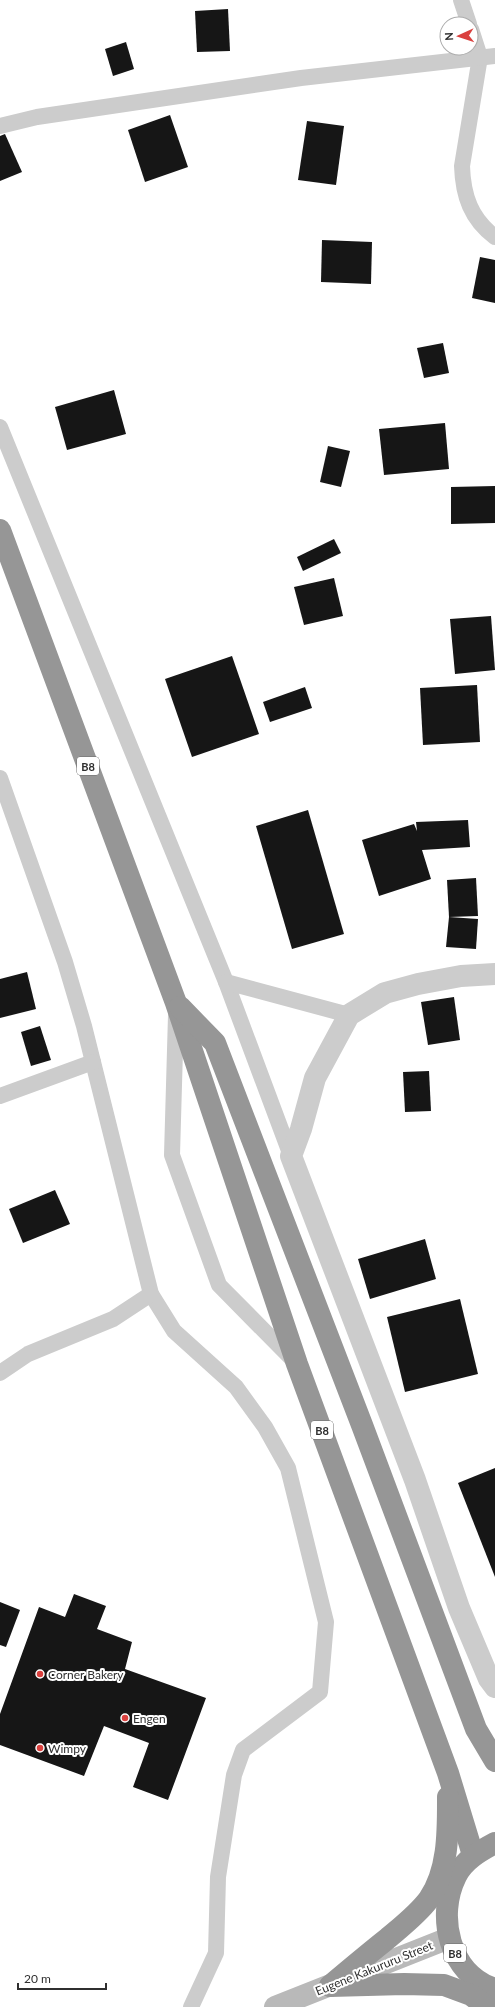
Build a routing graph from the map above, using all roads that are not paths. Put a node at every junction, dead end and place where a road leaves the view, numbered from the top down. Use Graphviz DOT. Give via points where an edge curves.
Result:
graph roads {
  1 [pos="461,0"];
  2 [pos="466,16"];
  3 [pos="479,42"];
  4 [pos="488,56"];
  5 [pos="0,126"];
  6 [pos="495,237"];
  7 [pos="0,427"];
  8 [pos="0,530"];
  9 [pos="0,778"];
  10 [pos="6,811"];
  11 [pos="495,974"];
  12 [pos="226,982"];
  13 [pos="176,1003"];
  14 [pos="348,1015"];
  15 [pos="93,1062"];
  16 [pos="0,1096"];
  17 [pos="291,1156"];
  18 [pos="151,1294"];
  19 [pos="297,1364"];
  20 [pos="0,1373"];
  21 [pos="495,1687"];
  22 [pos="495,1760"];
  23 [pos="448,1773"];
  24 [pos="495,1843"];
  25 [pos="473,1856"];
  26 [pos="450,1938"];
  27 [pos="330,1986"];
  28 [pos="495,1989"];
  29 [pos="191,2007"];
  30 [pos="275,2007"];
  31 [pos="486,2007"];
  1 -- 2 [label="lane"];
  3 -- 4 [label="lane"];
  4 -- 5 [label="lane" via="294,79 37,117"];
  4 -- 6 [label="lane" via="462,166 467,202 478,221"];
  7 -- 12 [label="lane"];
  8 -- 13 [label="highway, B8"];
  9 -- 10 [label="lane"];
  10 -- 15 [label="lane" via="65,962"];
  11 -- 14 [label="street" via="461,976 385,993"];
  12 -- 14 [label="lane"];
  12 -- 17 [label="lane"];
  13 -- 19 [label="highway, B8"];
  13 -- 19 [label="lane" via="172,1155 220,1286"];
  13 -- 22 [label="highway, B8" via="215,1043 476,1729"];
  14 -- 17 [label="street" via="315,1078"];
  15 -- 16 [label="lane"];
  15 -- 18 [label="lane"];
  17 -- 21 [label="street" via="415,1480 460,1608 489,1679"];
  18 -- 20 [label="lane" via="113,1319 28,1354"];
  18 -- 29 [label="lane" via="174,1331 236,1387 265,1427 288,1468 326,1622 320,1692 243,1750 234,1775 218,1877 216,1953"];
  19 -- 23 [label="highway, B8"];
  23 -- 25 [label="highway, B8"];
  23 -- 27 [label="highway" via="445,1856 438,1881 429,1899 405,1924"];
  24 -- 25 [label="highway, B8"];
  25 -- 26 [label="highway, B8" via="456,1875 447,1899 446,1924"];
  26 -- 27 [label="main road, Eugene Kakururu Street"];
  26 -- 28 [label="highway, B8" via="452,1949 466,1970"];
  27 -- 30 [label="main road, Eugene Kakururu Street"];
  27 -- 31 [label="highway" via="444,1985 471,1996"];
}
